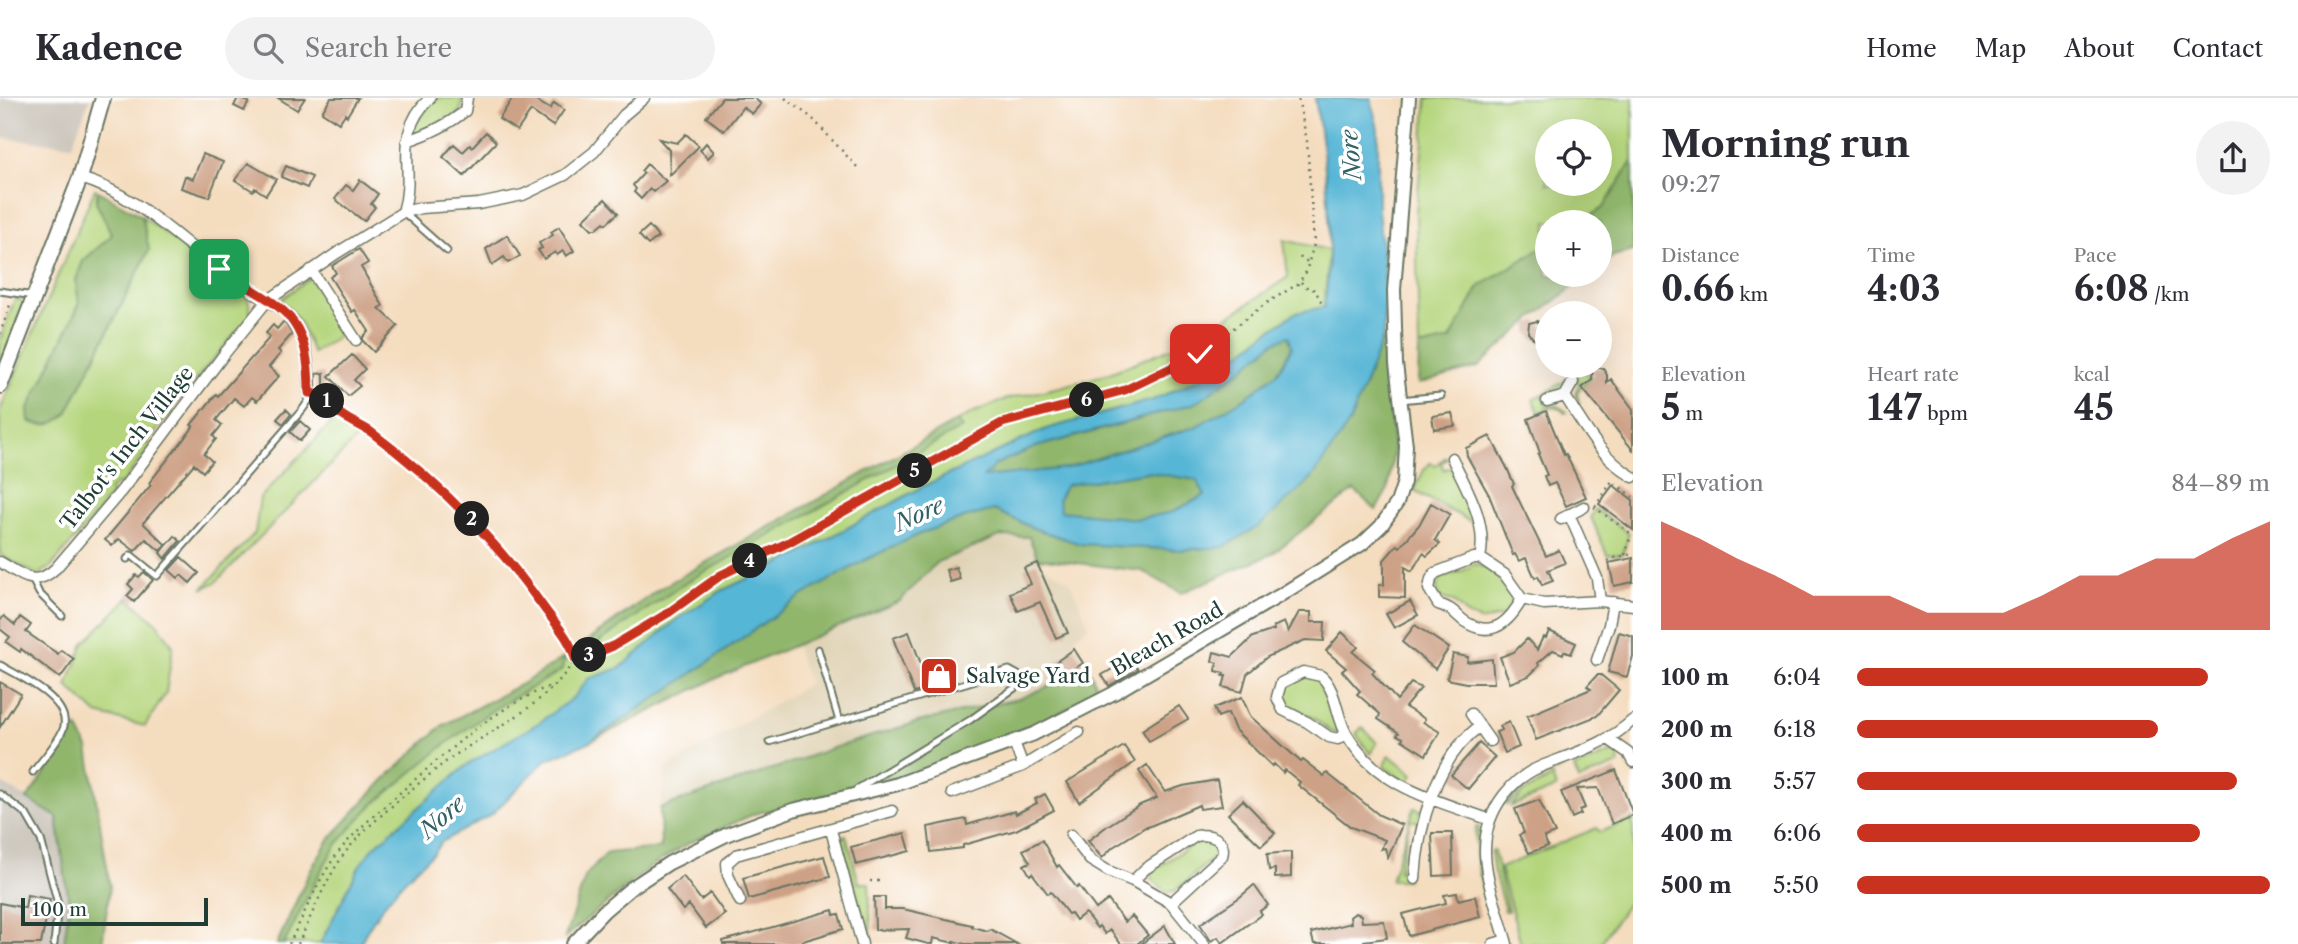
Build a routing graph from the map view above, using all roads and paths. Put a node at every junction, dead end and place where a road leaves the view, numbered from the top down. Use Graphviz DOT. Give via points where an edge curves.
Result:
graph roads {
  1 [pos="103,98"];
  2 [pos="430,98"];
  3 [pos="467,98"];
  4 [pos="643,98"];
  5 [pos="785,98"];
  6 [pos="1298,98"];
  7 [pos="1409,98"];
  8 [pos="407,141"];
  9 [pos="857,167"];
  10 [pos="80,178"];
  11 [pos="402,212"];
  12 [pos="447,251"];
  13 [pos="1300,257"];
  14 [pos="1310,262"];
  15 [pos="311,270"];
  16 [pos="1300,281"];
  17 [pos="0,291"];
  18 [pos="34,296"];
  19 [pos="267,300"];
  20 [pos="11,302"];
  21 [pos="1322,303"];
  22 [pos="0,334"];
  23 [pos="356,340"];
  24 [pos="1573,382"];
  25 [pos="0,386"];
  26 [pos="309,393"];
  27 [pos="1441,396"];
  28 [pos="1565,397"];
  29 [pos="1400,400"];
  30 [pos="1547,401"];
  31 [pos="1452,458"];
  32 [pos="1633,477"];
  33 [pos="1633,497"];
  34 [pos="1589,507"];
  35 [pos="1632,535"];
  36 [pos="1633,554"];
  37 [pos="1625,555"];
  38 [pos="1480,558"];
  39 [pos="127,559"];
  40 [pos="1608,561"];
  41 [pos="0,562"];
  42 [pos="33,581"];
  43 [pos="1522,599"];
  44 [pos="1600,601"];
  45 [pos="1612,602"];
  46 [pos="1633,605"];
  47 [pos="62,616"];
  48 [pos="818,649"];
  49 [pos="575,658"];
  50 [pos="1597,660"];
  51 [pos="0,665"];
  52 [pos="556,684"];
  53 [pos="1471,714"];
  54 [pos="1633,720"];
  55 [pos="839,721"];
  56 [pos="1480,726"];
  57 [pos="1079,732"];
  58 [pos="1346,734"];
  59 [pos="1608,739"];
  60 [pos="1490,741"];
  61 [pos="769,742"];
  62 [pos="1014,742"];
  63 [pos="1633,762"];
  64 [pos="1023,766"];
  65 [pos="33,772"];
  66 [pos="951,793"];
  67 [pos="0,794"];
  68 [pos="845,797"];
  69 [pos="1432,798"];
  70 [pos="892,811"];
  71 [pos="1488,819"];
  72 [pos="831,830"];
  73 [pos="1071,835"];
  74 [pos="1415,879"];
  75 [pos="870,881"];
  76 [pos="884,881"];
  77 [pos="1133,881"];
  78 [pos="740,901"];
  79 [pos="1171,903"];
  80 [pos="1506,942"];
  81 [pos="54,944"];
  82 [pos="289,944"];
  83 [pos="298,944"];
  84 [pos="573,944"];
  85 [pos="862,944"];
  86 [pos="1204,944"];
  87 [pos="1493,944"];
  1 -- 10 [label="main road"];
  2 -- 8 [label="street" via="409,127"];
  3 -- 8 [label="street" via="465,111 453,121"];
  4 -- 11 [label="street, Talbot's Inch Village" via="594,152 565,176 523,195"];
  5 -- 9 [label="path" via="811,118"];
  6 -- 14 [label="path" via="1307,141 1314,244"];
  7 -- 29 [label="street, Bleach Road" via="1396,364"];
  8 -- 11 [label="street" via="408,197"];
  10 -- 18 [label="main road"];
  10 -- 19 [label="street" via="106,187 157,220"];
  11 -- 12 [label="lane"];
  11 -- 15 [label="street, Talbot's Inch Village"];
  13 -- 14 [label="path"];
  14 -- 16 [label="path"];
  15 -- 19 [label="street, Talbot's Inch Village"];
  15 -- 23 [label="street"];
  16 -- 21 [label="path" via="1315,290"];
  16 -- 49 [label="path" via="1200,354 1125,390 1002,423 721,575 613,646"];
  17 -- 18 [label="lane"];
  18 -- 25 [label="main road"];
  19 -- 26 [label="street" via="298,327 309,356"];
  19 -- 42 [label="street, Talbot's Inch Village" via="122,491 56,568"];
  20 -- 22 [label="path"];
  24 -- 28 [label="street"];
  26 -- 39 [label="lane" via="303,409 157,576 131,555"];
  26 -- 49 [label="path" via="321,395 340,414 400,455 474,521 539,601"];
  27 -- 29 [label="lane"];
  28 -- 30 [label="street"];
  28 -- 32 [label="street" via="1602,453"];
  29 -- 62 [label="street, Bleach Road" via="1406,446 1404,482 1381,526 1362,544 1122,688"];
  31 -- 38 [label="street" via="1478,516"];
  33 -- 34 [label="path" via="1612,481"];
  34 -- 35 [label="path"];
  34 -- 44 [label="street" via="1565,517 1597,578"];
  35 -- 37 [label="path"];
  36 -- 37 [label="path"];
  37 -- 40 [label="path"];
  38 -- 43 [label="street" via="1505,575"];
  38 -- 43 [label="street" via="1435,573 1429,589 1438,604 1452,608 1471,625 1485,628 1508,622"];
  41 -- 42 [label="street"];
  42 -- 47 [label="lane"];
  43 -- 44 [label="street" via="1544,604"];
  44 -- 45 [label="street"];
  45 -- 46 [label="street"];
  45 -- 50 [label="street"];
  48 -- 55 [label="lane"];
  49 -- 52 [label="path"];
  51 -- 65 [label="lane" via="57,702 64,719 62,730"];
  52 -- 82 [label="path" via="527,695 486,721 360,828 328,869"];
  52 -- 83 [label="path" via="439,767 364,832 334,871"];
  53 -- 56 [label="street"];
  54 -- 59 [label="street"];
  55 -- 61 [label="lane"];
  55 -- 68 [label="lane" via="1009,670 1018,675 1016,687 970,720"];
  56 -- 60 [label="street"];
  56 -- 69 [label="street" via="1462,741"];
  57 -- 64 [label="street"];
  58 -- 58 [label="street" via="1330,687 1321,676 1303,672 1282,683 1277,697 1283,710 1329,737 1338,739"];
  58 -- 69 [label="street" via="1386,778"];
  59 -- 63 [label="street"];
  59 -- 71 [label="street" via="1529,772 1509,788"];
  62 -- 64 [label="street"];
  62 -- 68 [label="street, Bleach Road" via="898,784"];
  64 -- 66 [label="street"];
  67 -- 81 [label="lane" via="26,814 41,840 58,904"];
  68 -- 84 [label="street, Bleach Road" via="728,834 669,863 604,911"];
  69 -- 71 [label="street"];
  69 -- 74 [label="street"];
  70 -- 72 [label="street"];
  71 -- 80 [label="street" via="1486,869"];
  72 -- 78 [label="street" via="736,855 727,863 728,875"];
  72 -- 85 [label="street"];
  73 -- 77 [label="street" via="1090,860"];
  75 -- 76 [label="path"];
  77 -- 79 [label="street"];
  77 -- 79 [label="street" via="1196,836 1213,836 1221,843 1222,856"];
  79 -- 86 [label="street"];
  80 -- 87 [label="street"];
}
